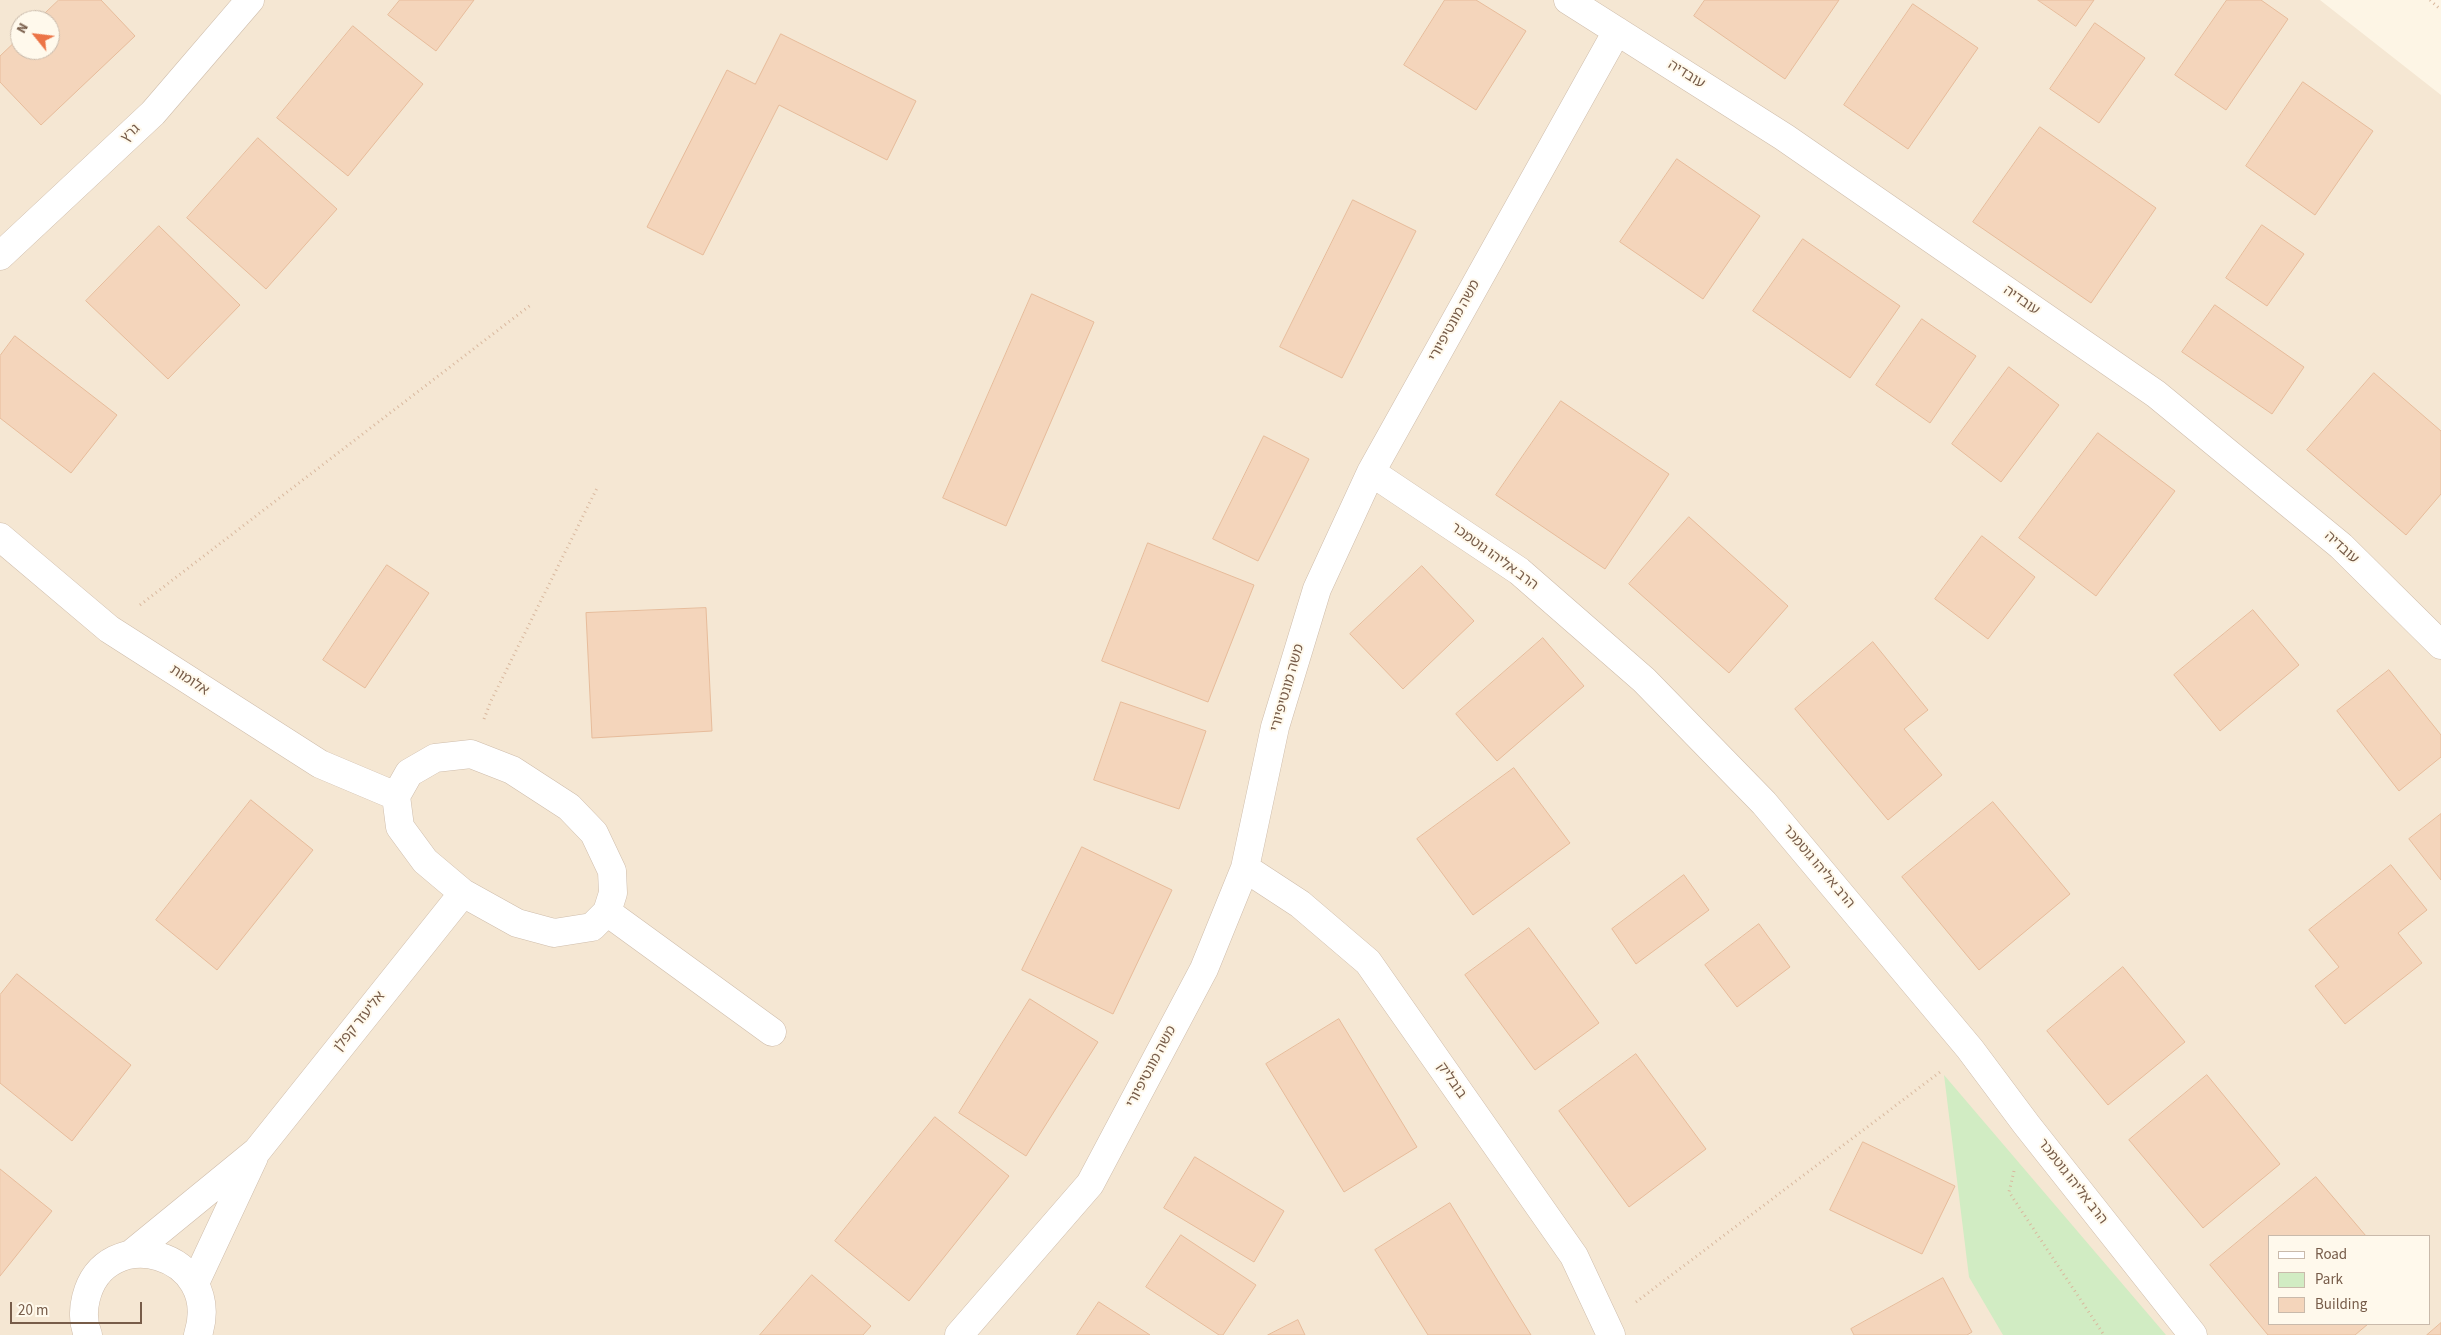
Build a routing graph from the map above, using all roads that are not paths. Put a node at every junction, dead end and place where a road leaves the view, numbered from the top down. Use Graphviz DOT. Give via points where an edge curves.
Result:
graph roads {
  1 [pos="250,0"];
  2 [pos="1568,0"];
  3 [pos="1616,31"];
  4 [pos="0,256"];
  5 [pos="1371,472"];
  6 [pos="0,537"];
  7 [pos="2441,645"];
  8 [pos="396,796"];
  9 [pos="1245,868"];
  10 [pos="463,894"];
  11 [pos="607,912"];
  12 [pos="772,1032"];
  13 [pos="257,1151"];
  14 [pos="132,1254"];
  15 [pos="195,1283"];
  16 [pos="86,1322"];
  17 [pos="207,1329"];
  18 [pos="1608,1330"];
  19 [pos="70,1335"];
  20 [pos="959,1335"];
  21 [pos="2193,1335"];
  1 -- 4 [label="street, גרץ" via="153,113"];
  2 -- 3 [label="street, עובדיה"];
  3 -- 5 [label="street, משה מונטיפיורי"];
  3 -- 7 [label="street, עובדיה" via="1784,137 2156,394 2340,546"];
  5 -- 9 [label="street, משה מונטיפיורי" via="1317,589 1275,727"];
  5 -- 21 [label="street, הרב אליהו גוטמכר" via="1519,571 1644,680 1764,803 1970,1049"];
  6 -- 8 [label="street, אלומות" via="109,629 320,764"];
  8 -- 10 [label="street" via="400,827 425,861"];
  8 -- 11 [label="street" via="409,773 435,758 471,754 512,770 569,807 594,832 612,871 613,893"];
  9 -- 18 [label="street, בובליק" via="1300,904 1368,962 1574,1256"];
  9 -- 20 [label="street, משה מונטיפיורי" via="1204,969 1090,1184"];
  10 -- 11 [label="street" via="517,924 554,933 592,927"];
  10 -- 13 [label="street, אליעזר קפלן"];
  11 -- 12 [label="street"];
  13 -- 14 [label="street, אליעזר קפלן"];
  13 -- 15 [label="street, אליעזר קפלן"];
  14 -- 15 [label="street" via="151,1253 170,1260 184,1269"];
  14 -- 16 [label="street" via="113,1261 98,1273 88,1290"];
  15 -- 17 [label="street"];
  16 -- 19 [label="street"];
}
